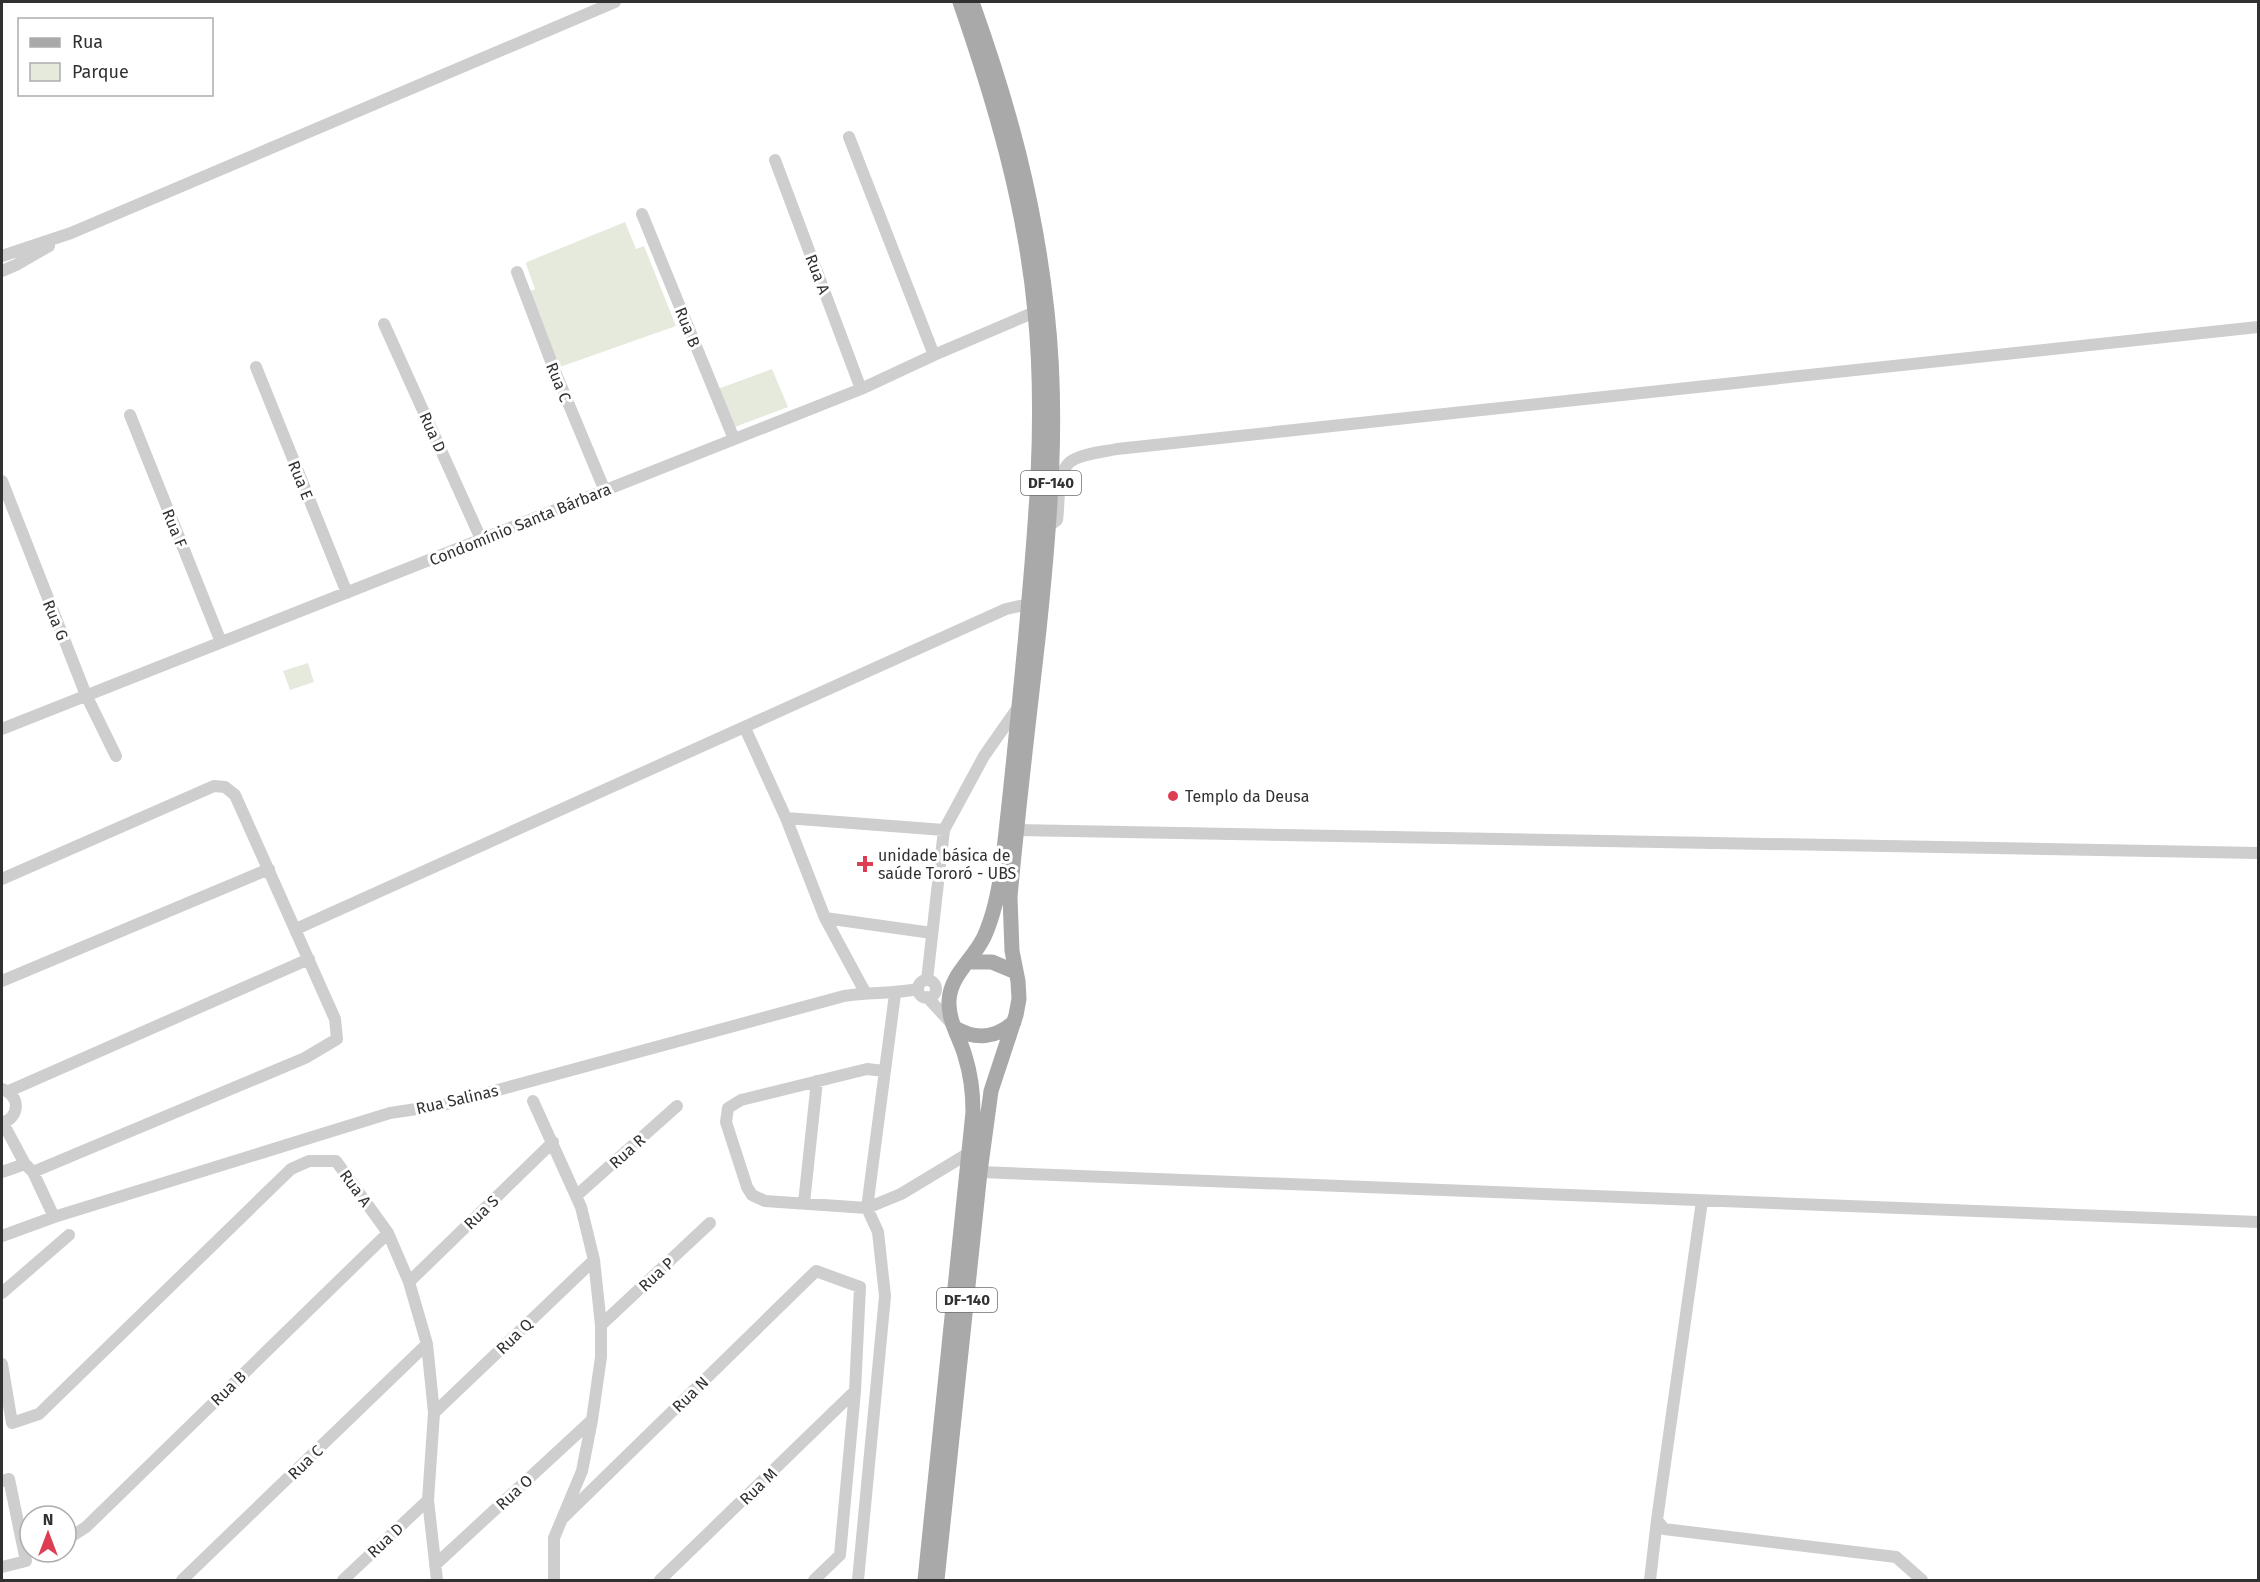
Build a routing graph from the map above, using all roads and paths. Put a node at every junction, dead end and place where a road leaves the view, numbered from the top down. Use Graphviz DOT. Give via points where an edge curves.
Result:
graph roads {
  1 [pos="615,2"];
  2 [pos="960,2"];
  3 [pos="972,2"];
  4 [pos="849,137"];
  5 [pos="775,159"];
  6 [pos="642,214"];
  7 [pos="71,233"];
  8 [pos="2,256"];
  9 [pos="2,271"];
  10 [pos="517,272"];
  11 [pos="1035,312"];
  12 [pos="384,324"];
  13 [pos="2259,327"];
  14 [pos="934,355"];
  15 [pos="256,368"];
  16 [pos="861,389"];
  17 [pos="130,415"];
  18 [pos="734,440"];
  19 [pos="2,481"];
  20 [pos="605,491"];
  21 [pos="1050,525"];
  22 [pos="481,539"];
  23 [pos="347,592"];
  24 [pos="1029,604"];
  25 [pos="221,642"];
  26 [pos="87,695"];
  27 [pos="1019,705"];
  28 [pos="745,728"];
  29 [pos="2,729"];
  30 [pos="116,756"];
  31 [pos="786,818"];
  32 [pos="944,830"];
  33 [pos="1017,830"];
  34 [pos="2259,853"];
  35 [pos="269,869"];
  36 [pos="2,879"];
  37 [pos="825,918"];
  38 [pos="296,929"];
  39 [pos="932,933"];
  40 [pos="309,959"];
  41 [pos="969,962"];
  42 [pos="1016,972"];
  43 [pos="958,974"];
  44 [pos="2,981"];
  45 [pos="926,987"];
  46 [pos="866,992"];
  47 [pos="895,994"];
  48 [pos="1014,1022"];
  49 [pos="955,1028"];
  50 [pos="884,1071"];
  51 [pos="817,1081"];
  52 [pos="5,1090"];
  53 [pos="533,1101"];
  54 [pos="677,1106"];
  55 [pos="2,1123"];
  56 [pos="553,1142"];
  57 [pos="969,1153"];
  58 [pos="29,1168"];
  59 [pos="2,1172"];
  60 [pos="980,1172"];
  61 [pos="576,1196"];
  62 [pos="1702,1201"];
  63 [pos="804,1203"];
  64 [pos="867,1208"];
  65 [pos="54,1217"];
  66 [pos="2259,1222"];
  67 [pos="710,1223"];
  68 [pos="388,1233"];
  69 [pos="69,1235"];
  70 [pos="2,1236"];
  71 [pos="594,1260"];
  72 [pos="409,1282"];
  73 [pos="2,1293"];
  74 [pos="601,1325"];
  75 [pos="428,1344"];
  76 [pos="2,1364"];
  77 [pos="855,1391"];
  78 [pos="434,1413"];
  79 [pos="592,1420"];
  80 [pos="2,1481"];
  81 [pos="428,1500"];
  82 [pos="563,1518"];
  83 [pos="1657,1520"];
  84 [pos="78,1532"];
  85 [pos="435,1565"];
  86 [pos="2,1567"];
  87 [pos="182,1581"];
  88 [pos="343,1581"];
  89 [pos="437,1581"];
  90 [pos="554,1581"];
  91 [pos="660,1581"];
  92 [pos="814,1581"];
  93 [pos="858,1581"];
  94 [pos="925,1581"];
  95 [pos="937,1581"];
  96 [pos="1650,1581"];
  97 [pos="1923,1581"];
  1 -- 7 [label="street"];
  2 -- 11 [label="main road, DF-140" via="988,82 1009,160"];
  3 -- 21 [label="main road, DF-140" via="1020,153 1048,312 1052,386"];
  4 -- 14 [label="street"];
  5 -- 16 [label="street, Rua A"];
  6 -- 18 [label="street, Rua B"];
  7 -- 8 [label="street"];
  7 -- 9 [label="street"];
  10 -- 20 [label="street, Rua C"];
  11 -- 14 [label="street, Condomínio Santa Bárbara"];
  11 -- 24 [label="main road, DF-140" via="1040,456"];
  12 -- 22 [label="street, Rua D"];
  13 -- 21 [label="street" via="1116,449 1080,457 1066,465 1056,520"];
  14 -- 16 [label="street, Condomínio Santa Bárbara"];
  15 -- 23 [label="street, Rua E"];
  16 -- 18 [label="street, Condomínio Santa Bárbara"];
  17 -- 25 [label="street, Rua F"];
  18 -- 20 [label="street, Condomínio Santa Bárbara"];
  19 -- 26 [label="street, Rua G"];
  20 -- 22 [label="street, Condomínio Santa Bárbara"];
  21 -- 33 [label="main road, DF-140"];
  22 -- 23 [label="street, Condomínio Santa Bárbara"];
  23 -- 25 [label="street, Condomínio Santa Bárbara"];
  24 -- 27 [label="main road, DF-140"];
  24 -- 28 [label="street" via="1006,609"];
  25 -- 26 [label="street, Condomínio Santa Bárbara"];
  26 -- 29 [label="street, Condomínio Santa Bárbara"];
  26 -- 30 [label="street, Rua G"];
  27 -- 32 [label="street" via="984,756"];
  27 -- 41 [label="main road, DF-140" via="997,896 989,925"];
  28 -- 31 [label="street"];
  28 -- 38 [label="street"];
  31 -- 32 [label="street"];
  31 -- 37 [label="street"];
  32 -- 39 [label="street"];
  33 -- 34 [label="street"];
  33 -- 42 [label="main road, DF-140" via="1010,897"];
  35 -- 36 [label="street" via="235,795 225,787 214,786"];
  35 -- 38 [label="street"];
  35 -- 44 [label="street"];
  37 -- 39 [label="street"];
  37 -- 46 [label="street"];
  38 -- 40 [label="street"];
  39 -- 45 [label="street"];
  40 -- 52 [label="street"];
  40 -- 58 [label="street" via="335,1019 337,1039 305,1058"];
  41 -- 42 [label="main road" via="992,962"];
  41 -- 43 [label="main road, DF-140"];
  42 -- 48 [label="main road, DF-140" via="1019,999"];
  43 -- 45 [label="street, Rua Salinas"];
  43 -- 49 [label="main road, DF-140" via="949,1005"];
  45 -- 47 [label="street, Rua Salinas"];
  45 -- 49 [label="street"];
  46 -- 47 [label="street, Rua Salinas"];
  46 -- 65 [label="street, Rua Salinas" via="443,1105 390,1113"];
  47 -- 50 [label="street"];
  48 -- 49 [label="main road" via="1001,1032 985,1036 969,1035"];
  48 -- 60 [label="main road, DF-140" via="991,1091"];
  49 -- 57 [label="main road, DF-140" via="973,1093"];
  50 -- 51 [label="street" via="867,1069"];
  50 -- 64 [label="street"];
  51 -- 63 [label="street"];
  51 -- 63 [label="street" via="741,1100 728,1108 726,1122 752,1195 765,1201"];
  52 -- 55 [label="street" via="15,1097 17,1105 11,1120"];
  53 -- 56 [label="street"];
  54 -- 61 [label="street, Rua R"];
  55 -- 58 [label="street"];
  56 -- 61 [label="street"];
  56 -- 72 [label="street, Rua S"];
  57 -- 64 [label="street" via="901,1194"];
  57 -- 94 [label="main road, DF-140"];
  58 -- 59 [label="street"];
  58 -- 65 [label="street"];
  60 -- 62 [label="street"];
  60 -- 95 [label="main road, DF-140"];
  61 -- 71 [label="street"];
  62 -- 66 [label="street"];
  62 -- 83 [label="street"];
  63 -- 64 [label="street"];
  64 -- 93 [label="street" via="878,1232 885,1296"];
  65 -- 70 [label="street, Rua Salinas"];
  67 -- 74 [label="street, Rua P"];
  68 -- 72 [label="street, Rua A"];
  68 -- 76 [label="street, Rua A" via="336,1161 309,1161 291,1169 39,1414 12,1423"];
  68 -- 84 [label="street, Rua B"];
  69 -- 73 [label="street"];
  71 -- 74 [label="street"];
  71 -- 78 [label="street, Rua Q"];
  72 -- 75 [label="street, Rua A"];
  74 -- 79 [label="street" via="601,1357"];
  75 -- 78 [label="street, Rua A"];
  75 -- 87 [label="street, Rua C"];
  77 -- 82 [label="street, Rua N" via="860,1287 816,1270"];
  77 -- 91 [label="street, Rua M"];
  77 -- 92 [label="street" via="840,1555"];
  78 -- 81 [label="street, Rua A"];
  79 -- 82 [label="street" via="582,1471"];
  79 -- 85 [label="street, Rua O"];
  80 -- 86 [label="street" via="9,1479 26,1561"];
  81 -- 85 [label="street, Rua A"];
  81 -- 88 [label="street, Rua D"];
  82 -- 90 [label="street" via="554,1538"];
  83 -- 96 [label="street"];
  83 -- 97 [label="street" via="1664,1529 1896,1557"];
  85 -- 89 [label="street, Rua A"];
}
